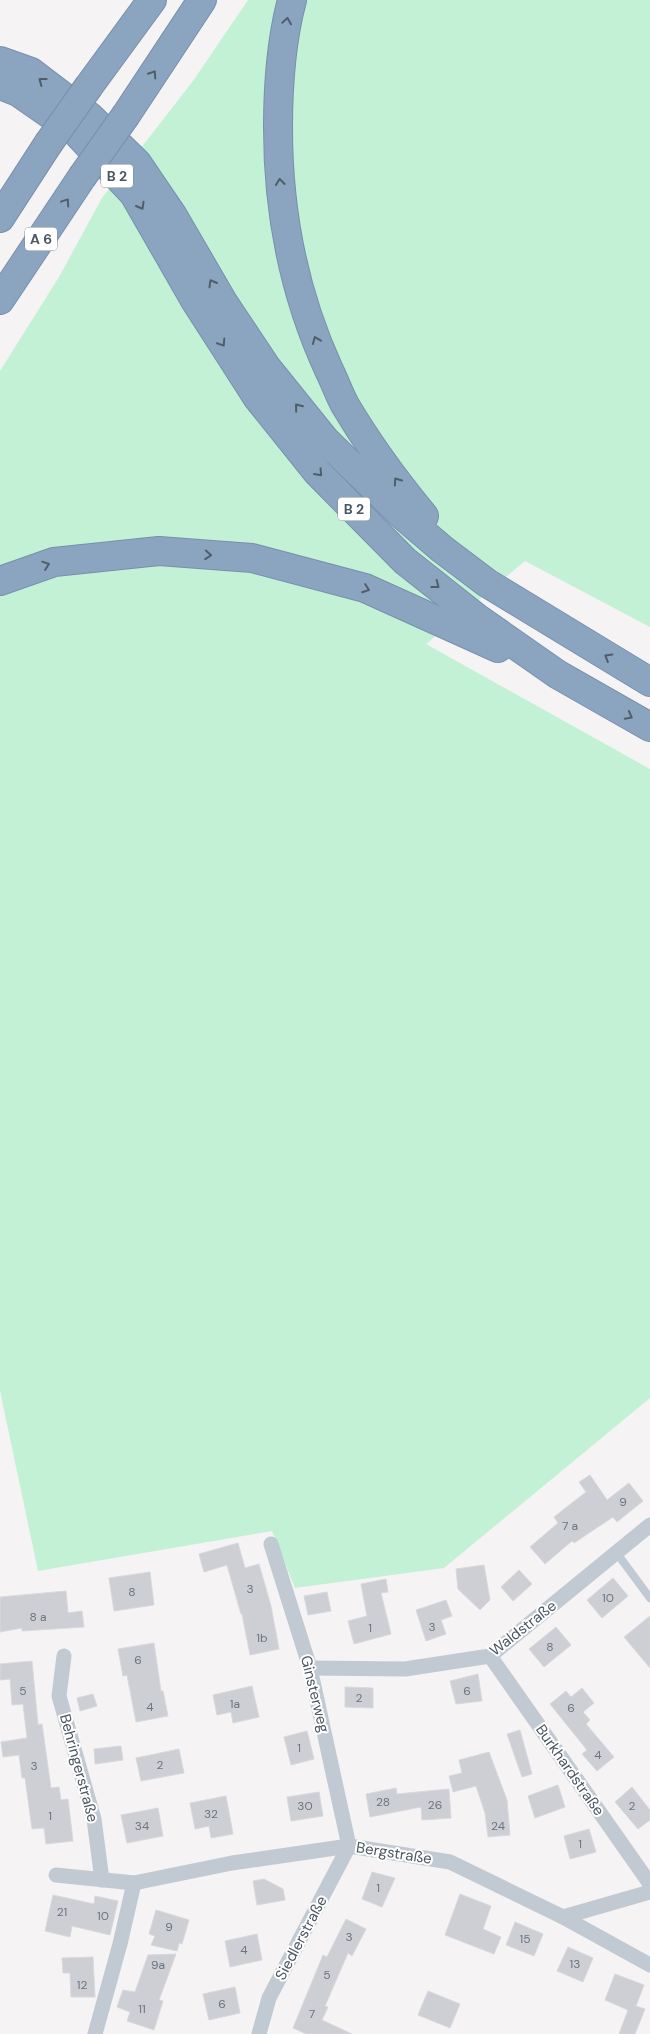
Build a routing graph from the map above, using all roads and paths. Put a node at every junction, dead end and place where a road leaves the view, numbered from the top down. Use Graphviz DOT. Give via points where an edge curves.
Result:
graph roads {
  1 [pos="152,0"];
  2 [pos="202,0"];
  3 [pos="292,0"];
  4 [pos="0,61"];
  5 [pos="0,85"];
  6 [pos="0,218"];
  7 [pos="0,300"];
  8 [pos="0,580"];
  9 [pos="487,583"];
  10 [pos="557,674"];
  11 [pos="650,682"];
  12 [pos="650,727"];
  13 [pos="650,1525"];
  14 [pos="271,1544"];
  15 [pos="616,1552"];
  16 [pos="650,1598"];
  17 [pos="64,1656"];
  18 [pos="490,1656"];
  19 [pos="310,1668"];
  20 [pos="349,1846"];
  21 [pos="56,1875"];
  22 [pos="102,1880"];
  23 [pos="134,1883"];
  24 [pos="650,1884"];
  25 [pos="650,1892"];
  26 [pos="563,1917"];
  27 [pos="650,1965"];
  28 [pos="95,2034"];
  29 [pos="259,2034"];
  1 -- 6 [label="highway, bridge" via="48,144"];
  7 -- 2 [label="highway, A 6, one-way, bridge"];
  9 -- 3 [label="highway, one-way" via="407,496 345,404 315,339 295,273 278,164 278,93"];
  9 -- 4 [label="highway, B 2, one-way" via="400,512 325,440 268,368 136,163 90,117 31,72"];
  5 -- 10 [label="highway, B 2, one-way" via="18,92 77,133 134,194 196,302 257,397 318,473 405,561 477,618"];
  8 -- 10 [label="highway, one-way" via="54,562 159,551 252,558 365,588"];
  11 -- 9 [label="highway, B 2, one-way"];
  10 -- 12 [label="highway, B 2, one-way"];
  13 -- 15 [label="street, Waldstraße"];
  14 -- 19 [label="street, Ginsterweg"];
  15 -- 16 [label="lane"];
  15 -- 18 [label="street, Waldstraße"];
  17 -- 22 [label="street, Behringerstraße" via="59,1696 94,1819"];
  18 -- 19 [label="street, Waldstraße" via="405,1669"];
  18 -- 24 [label="street, Burkhardstraße"];
  19 -- 20 [label="street, Ginsterweg"];
  20 -- 23 [label="street, Bergstraße" via="232,1863"];
  20 -- 26 [label="street, Bergstraße" via="450,1862"];
  20 -- 29 [label="street, Siedlerstraße" via="269,1998"];
  21 -- 22 [label="street, Bergstraße"];
  22 -- 23 [label="street, Bergstraße"];
  23 -- 28 [label="street"];
  25 -- 26 [label="street"];
  26 -- 27 [label="street, Bergstraße"];
}
